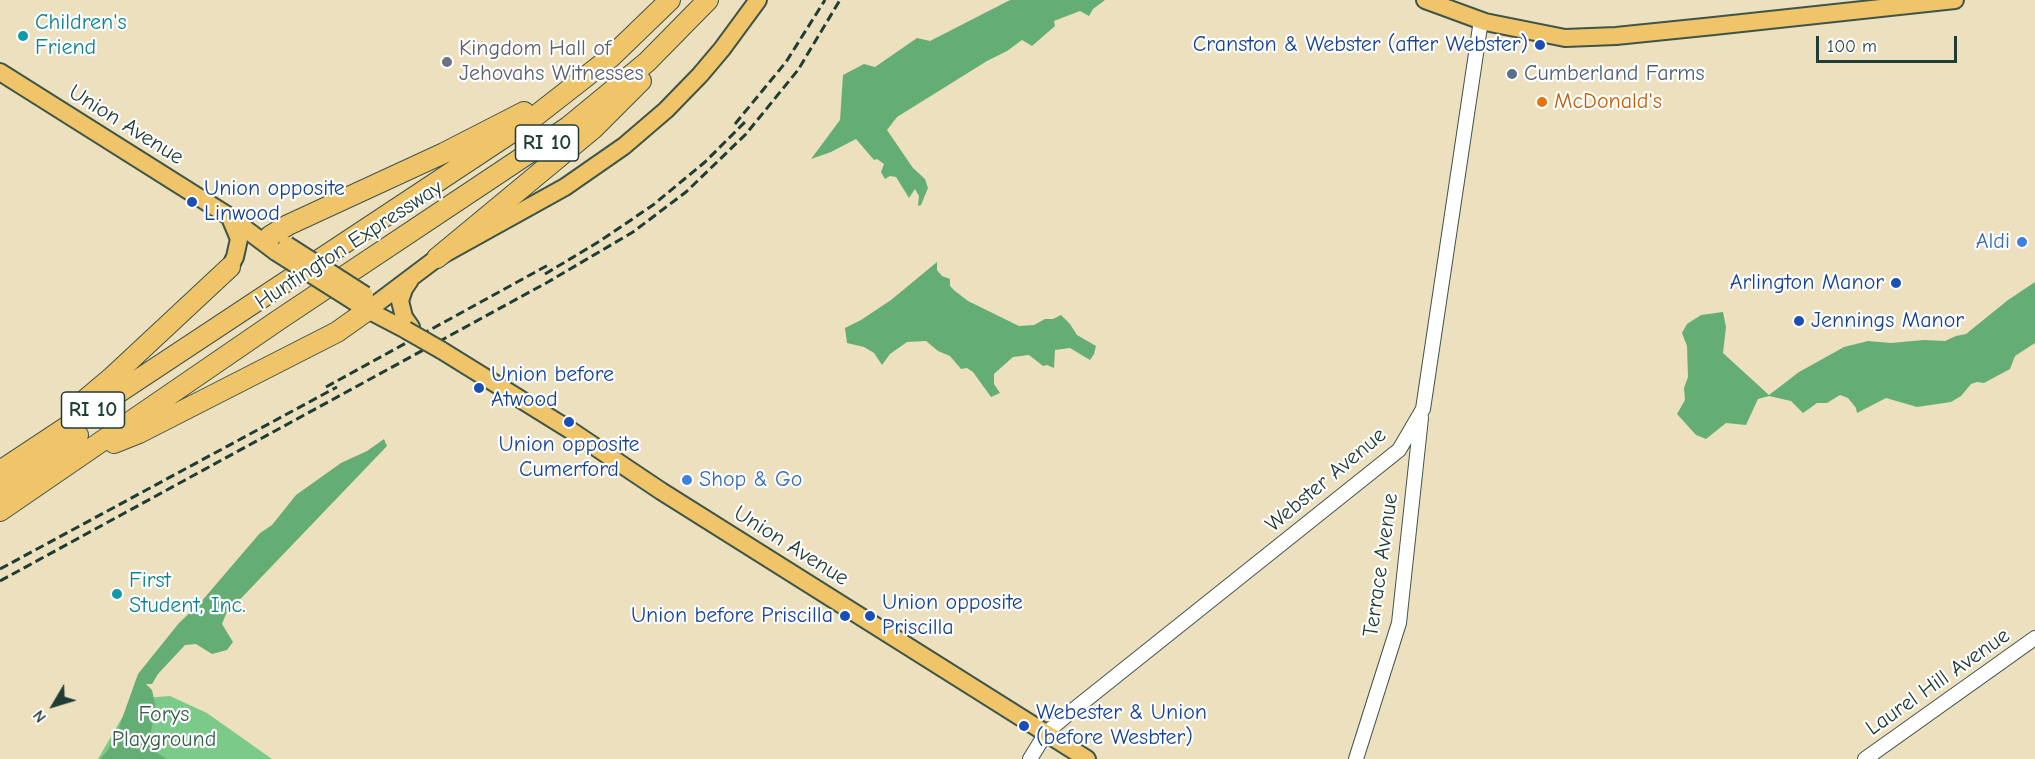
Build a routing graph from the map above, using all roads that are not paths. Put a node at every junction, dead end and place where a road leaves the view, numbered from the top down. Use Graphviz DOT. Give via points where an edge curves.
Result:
graph roads {
  1 [pos="708,0"];
  2 [pos="713,0"];
  3 [pos="758,0"];
  4 [pos="1425,0"];
  5 [pos="1955,0"];
  6 [pos="666,3"];
  7 [pos="1481,20"];
  8 [pos="611,57"];
  9 [pos="0,72"];
  10 [pos="227,215"];
  11 [pos="274,244"];
  12 [pos="437,258"];
  13 [pos="230,267"];
  14 [pos="412,277"];
  15 [pos="366,302"];
  16 [pos="409,329"];
  17 [pos="185,349"];
  18 [pos="1423,409"];
  19 [pos="72,463"];
  20 [pos="0,469"];
  21 [pos="0,489"];
  22 [pos="0,511"];
  23 [pos="0,525"];
  24 [pos="2035,638"];
  25 [pos="1046,733"];
  26 [pos="1030,759"];
  27 [pos="1087,759"];
  28 [pos="1356,759"];
  29 [pos="1865,759"];
  1 -- 19 [label="highway, Huntington Expressway / RI 10" via="647,62 568,128"];
  2 -- 12 [label="highway" via="605,118"];
  3 -- 12 [label="main road" via="700,75 624,146 566,187"];
  4 -- 7 [label="main road"];
  5 -- 7 [label="main road" via="1572,38"];
  6 -- 8 [label="highway, Huntington Expressway / RI 10"];
  7 -- 18 [label="street, Webster Avenue"];
  8 -- 11 [label="highway" via="526,111 288,225"];
  8 -- 17 [label="highway, Huntington Expressway / RI 10" via="510,134"];
  9 -- 10 [label="main road, Union Avenue"];
  10 -- 11 [label="main road, Union Avenue"];
  10 -- 13 [label="main road" via="239,239"];
  11 -- 13 [label="main road"];
  11 -- 15 [label="main road, Union Avenue, bridge"];
  12 -- 14 [label="main road"];
  13 -- 20 [label="highway" via="96,392"];
  14 -- 15 [label="main road"];
  14 -- 16 [label="main road" via="400,301"];
  15 -- 16 [label="main road, Union Avenue"];
  15 -- 19 [label="highway" via="343,328 316,343"];
  16 -- 25 [label="main road, Union Avenue, bridge"];
  17 -- 20 [label="highway, Huntington Expressway / RI 10"];
  17 -- 21 [label="highway" via="151,381"];
  18 -- 25 [label="street, Webster Avenue" via="1399,450"];
  18 -- 28 [label="street, Terrace Avenue" via="1399,623"];
  19 -- 22 [label="highway, Huntington Expressway / RI 10"];
  19 -- 23 [label="highway" via="29,506"];
  24 -- 29 [label="street, Laurel Hill Avenue"];
  25 -- 26 [label="street, Webster Avenue"];
  25 -- 27 [label="main road, Union Avenue"];
}
